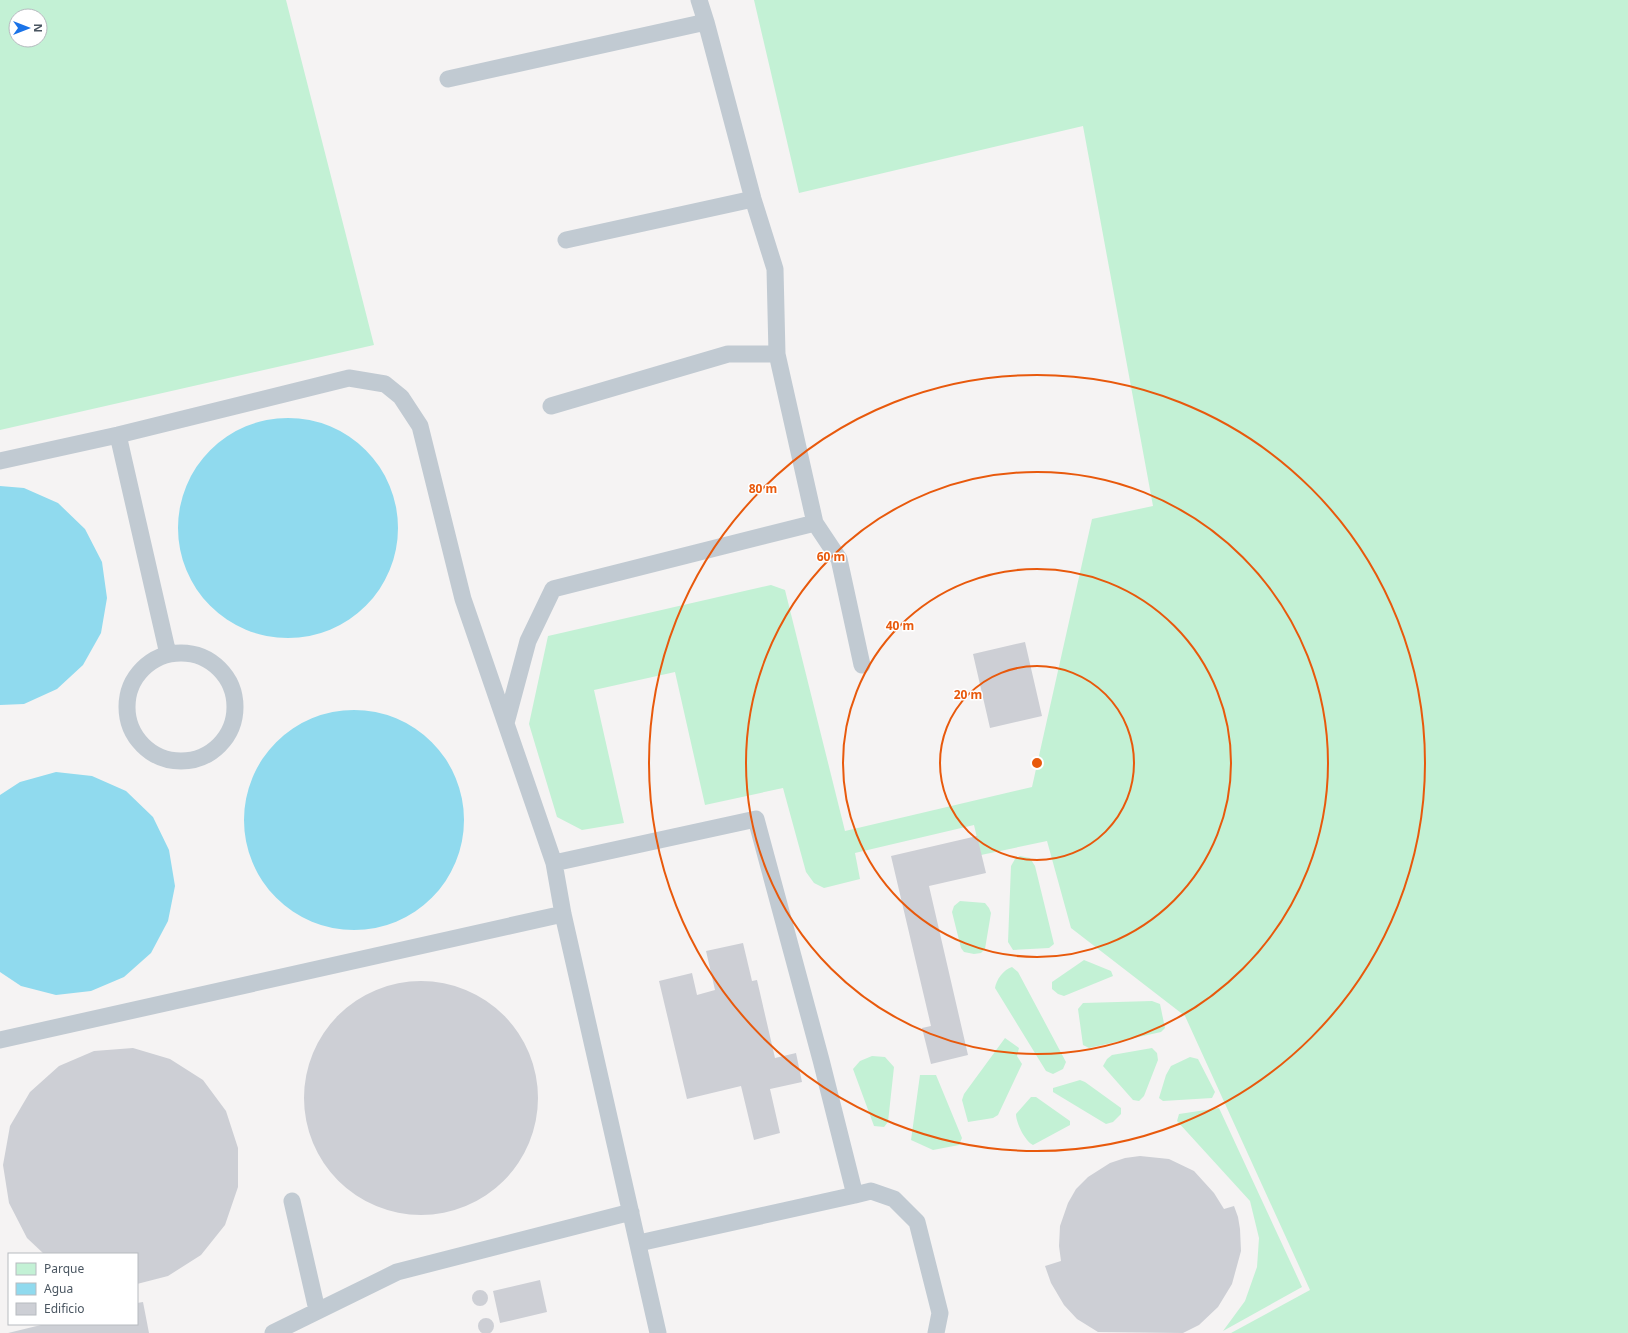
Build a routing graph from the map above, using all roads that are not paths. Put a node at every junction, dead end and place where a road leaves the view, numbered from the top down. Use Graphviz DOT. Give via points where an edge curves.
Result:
graph roads {
  1 [pos="699,0"];
  2 [pos="706,22"];
  3 [pos="448,79"];
  4 [pos="753,199"];
  5 [pos="566,240"];
  6 [pos="777,354"];
  7 [pos="551,406"];
  8 [pos="118,435"];
  9 [pos="0,461"];
  10 [pos="815,523"];
  11 [pos="168,654"];
  12 [pos="862,665"];
  13 [pos="506,723"];
  14 [pos="554,863"];
  15 [pos="563,914"];
  16 [pos="0,1040"];
  17 [pos="855,1195"];
  18 [pos="292,1201"];
  19 [pos="631,1212"];
  20 [pos="639,1243"];
  21 [pos="317,1310"];
  22 [pos="273,1333"];
  23 [pos="658,1333"];
  24 [pos="936,1333"];
  1 -- 2 [label="lane"];
  2 -- 3 [label="lane"];
  2 -- 4 [label="lane"];
  4 -- 5 [label="lane"];
  4 -- 6 [label="lane" via="775,268"];
  6 -- 7 [label="lane" via="728,354"];
  6 -- 10 [label="lane"];
  8 -- 9 [label="lane"];
  8 -- 11 [label="lane"];
  8 -- 13 [label="lane" via="349,378 385,384 401,397 420,426 463,599"];
  10 -- 12 [label="lane" via="839,559"];
  10 -- 13 [label="lane" via="553,589 528,641"];
  11 -- 11 [label="lane" via="143,668 130,687 126,704 128,721 135,737 147,750 162,759 178,762 196,760 212,752 226,738 234,721 235,702 231,684 220,669 204,658 186,652"];
  13 -- 14 [label="lane"];
  14 -- 15 [label="lane"];
  14 -- 17 [label="lane" via="756,819"];
  15 -- 16 [label="lane"];
  15 -- 19 [label="lane"];
  17 -- 20 [label="lane"];
  17 -- 24 [label="lane" via="871,1191 894,1199 917,1222 940,1313"];
  18 -- 21 [label="lane"];
  19 -- 20 [label="lane"];
  19 -- 21 [label="lane" via="397,1272"];
  20 -- 23 [label="lane"];
  21 -- 22 [label="lane"];
}
